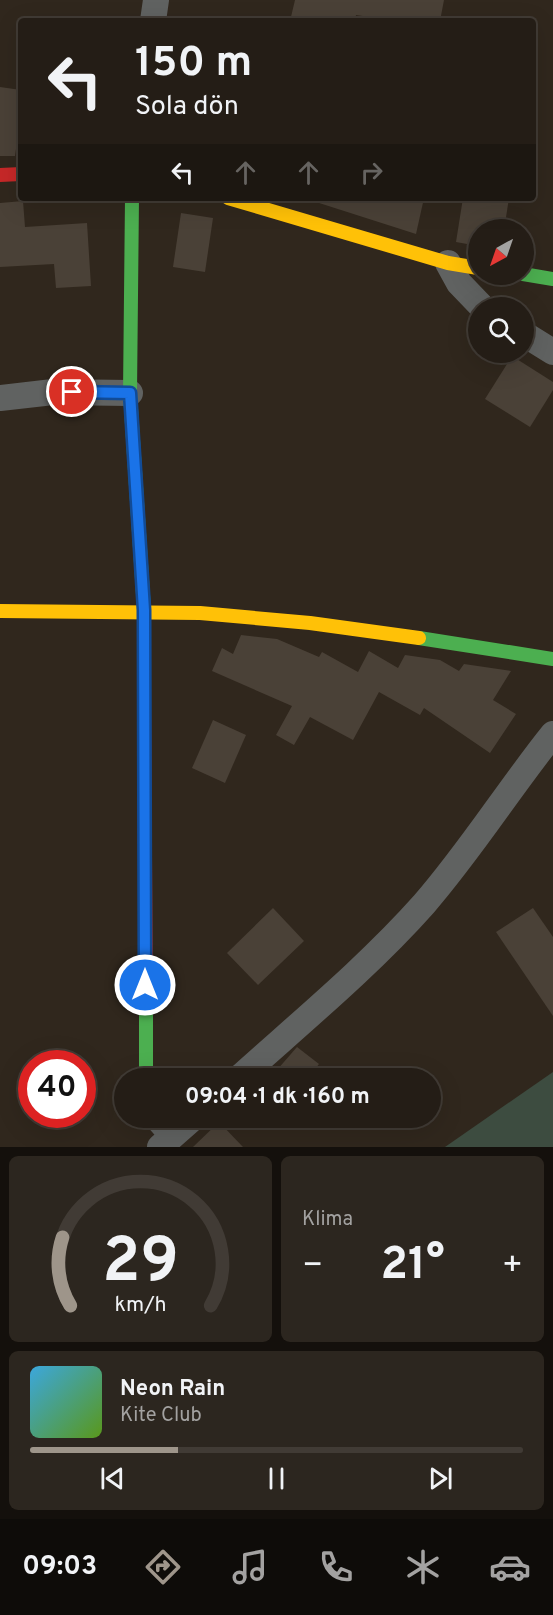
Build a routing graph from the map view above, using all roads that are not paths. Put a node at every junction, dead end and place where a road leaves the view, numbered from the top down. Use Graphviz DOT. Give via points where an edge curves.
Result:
graph roads {
  1 [pos="156,0"];
  2 [pos="153,18"];
  3 [pos="18,174"];
  4 [pos="0,175"];
  5 [pos="132,201"];
  6 [pos="238,201"];
  7 [pos="448,264"];
  8 [pos="468,267"];
  9 [pos="534,276"];
  10 [pos="553,279"];
  11 [pos="472,297"];
  12 [pos="534,340"];
  13 [pos="553,352"];
  14 [pos="130,393"];
  15 [pos="0,398"];
  16 [pos="144,610"];
  17 [pos="0,611"];
  18 [pos="553,658"];
  19 [pos="553,734"];
  20 [pos="146,1068"];
  21 [pos="249,1068"];
  1 -- 2 [label="street"];
  3 -- 4 [label="street"];
  5 -- 14 [label="street"];
  6 -- 7 [label="street"];
  7 -- 8 [label="street"];
  7 -- 11 [label="street"];
  9 -- 10 [label="street"];
  12 -- 13 [label="street"];
  14 -- 15 [label="street" via="53,392"];
  14 -- 16 [label="street"];
  16 -- 17 [label="street"];
  16 -- 18 [label="street" via="301,622"];
  16 -- 20 [label="street"];
  19 -- 21 [label="street" via="465,855 422,906"];
}
